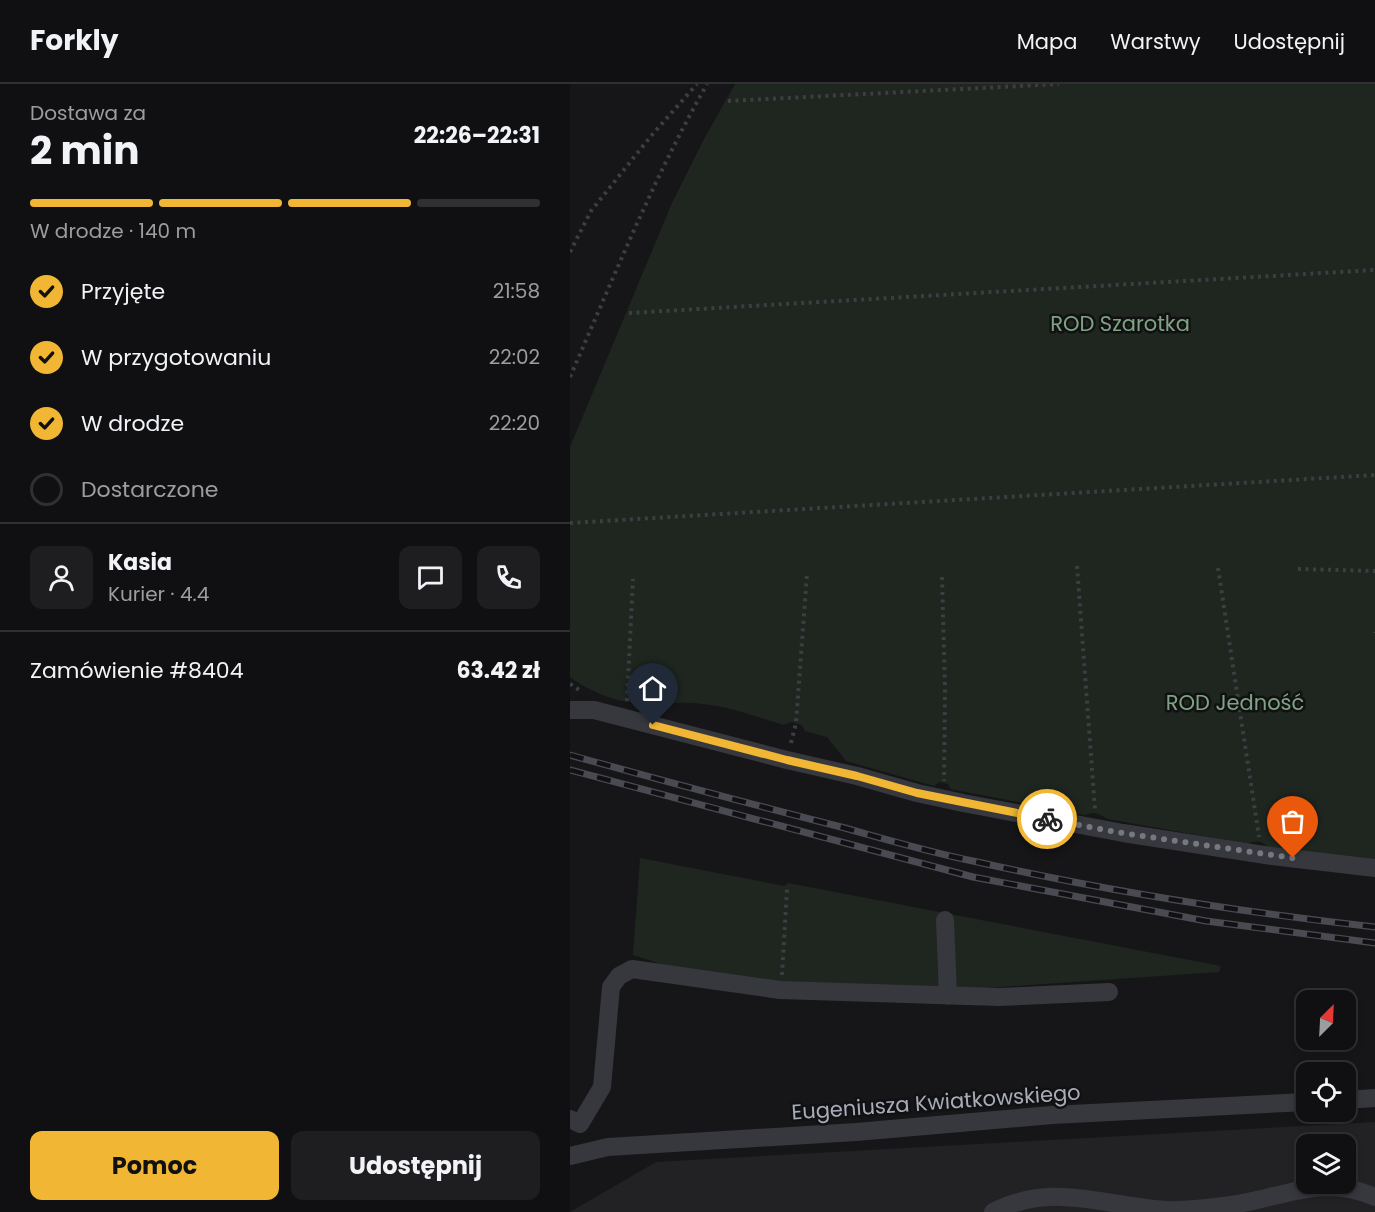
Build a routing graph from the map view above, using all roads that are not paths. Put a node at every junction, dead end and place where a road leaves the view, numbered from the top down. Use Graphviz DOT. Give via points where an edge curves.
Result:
graph roads {
  1 [pos="570,710"];
  2 [pos="1375,868"];
  3 [pos="945,920"];
  4 [pos="1109,992"];
  5 [pos="948,996"];
  6 [pos="1375,1098"];
  7 [pos="1356,1099"];
  8 [pos="1296,1103"];
  9 [pos="570,1119"];
  10 [pos="570,1156"];
  11 [pos="1375,1197"];
  12 [pos="993,1212"];
  1 -- 2 [label="street" via="594,710 941,798 1094,828"];
  3 -- 5 [label="street"];
  4 -- 5 [label="street"];
  5 -- 9 [label="street" via="780,990 632,969 619,976 611,987 602,1087 580,1124"];
  6 -- 7 [label="street"];
  8 -- 10 [label="street, Eugeniusza Kwiatkowskiego" via="1052,1115 608,1147"];
  11 -- 12 [label="street" via="1337,1186 1308,1187 1225,1206 1158,1210 1078,1196 1042,1196"];
}
